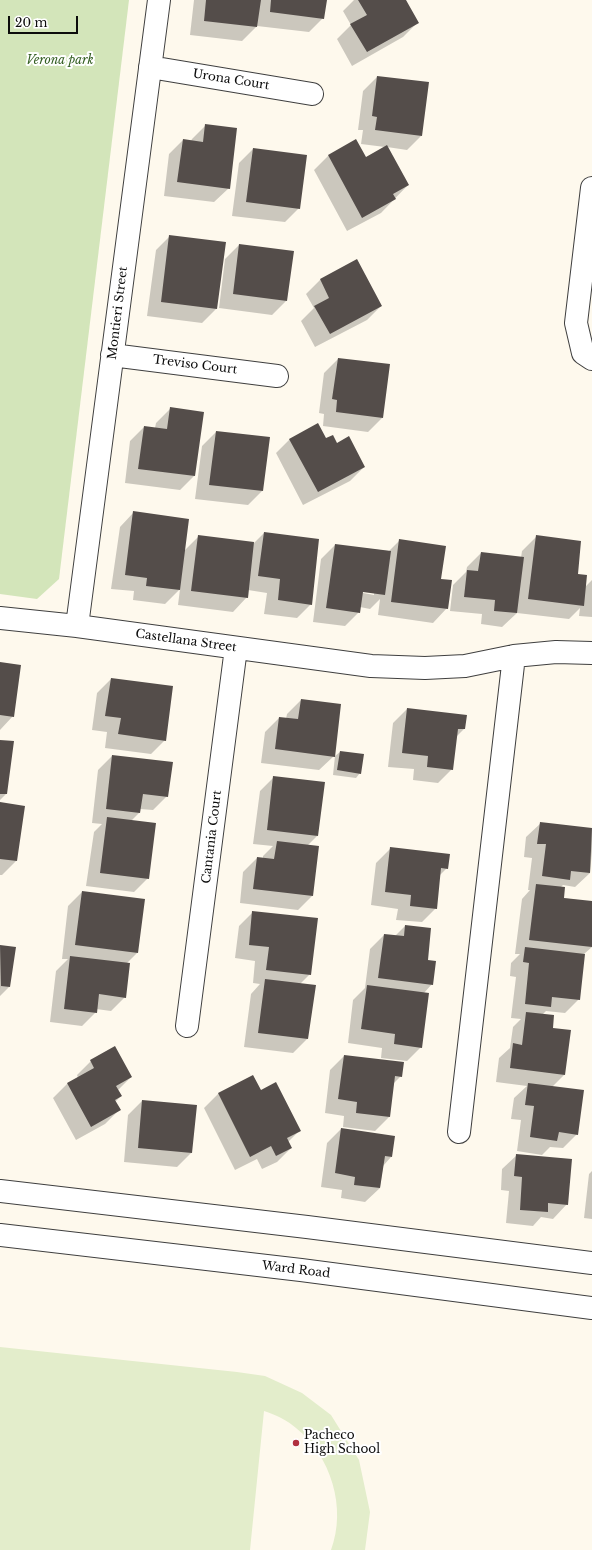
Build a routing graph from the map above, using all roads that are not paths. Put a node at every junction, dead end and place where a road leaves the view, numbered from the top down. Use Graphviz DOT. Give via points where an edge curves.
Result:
graph roads {
  1 [pos="158,0"];
  2 [pos="150,67"];
  3 [pos="312,94"];
  4 [pos="592,188"];
  5 [pos="112,355"];
  6 [pos="592,359"];
  7 [pos="277,376"];
  8 [pos="0,618"];
  9 [pos="77,626"];
  10 [pos="236,648"];
  11 [pos="592,653"];
  12 [pos="514,656"];
  13 [pos="187,1026"];
  14 [pos="458,1132"];
  15 [pos="0,1191"];
  16 [pos="0,1235"];
  17 [pos="592,1263"];
  18 [pos="592,1308"];
  1 -- 2 [label="street, Montieri Street"];
  2 -- 3 [label="street, Urona Court"];
  2 -- 5 [label="street, Montieri Street"];
  4 -- 6 [label="street" via="576,323 583,353"];
  5 -- 7 [label="street, Treviso Court"];
  5 -- 9 [label="street, Montieri Street"];
  8 -- 9 [label="street, Castellana Street"];
  9 -- 10 [label="street, Castellana Street"];
  10 -- 12 [label="street, Castellana Street" via="371,666 425,668 465,666"];
  10 -- 13 [label="street, Cantania Court"];
  11 -- 12 [label="street, Castellana Street" via="556,652"];
  12 -- 14 [label="street"];
  15 -- 17 [label="street"];
  16 -- 18 [label="street, Ward Road"];
}
